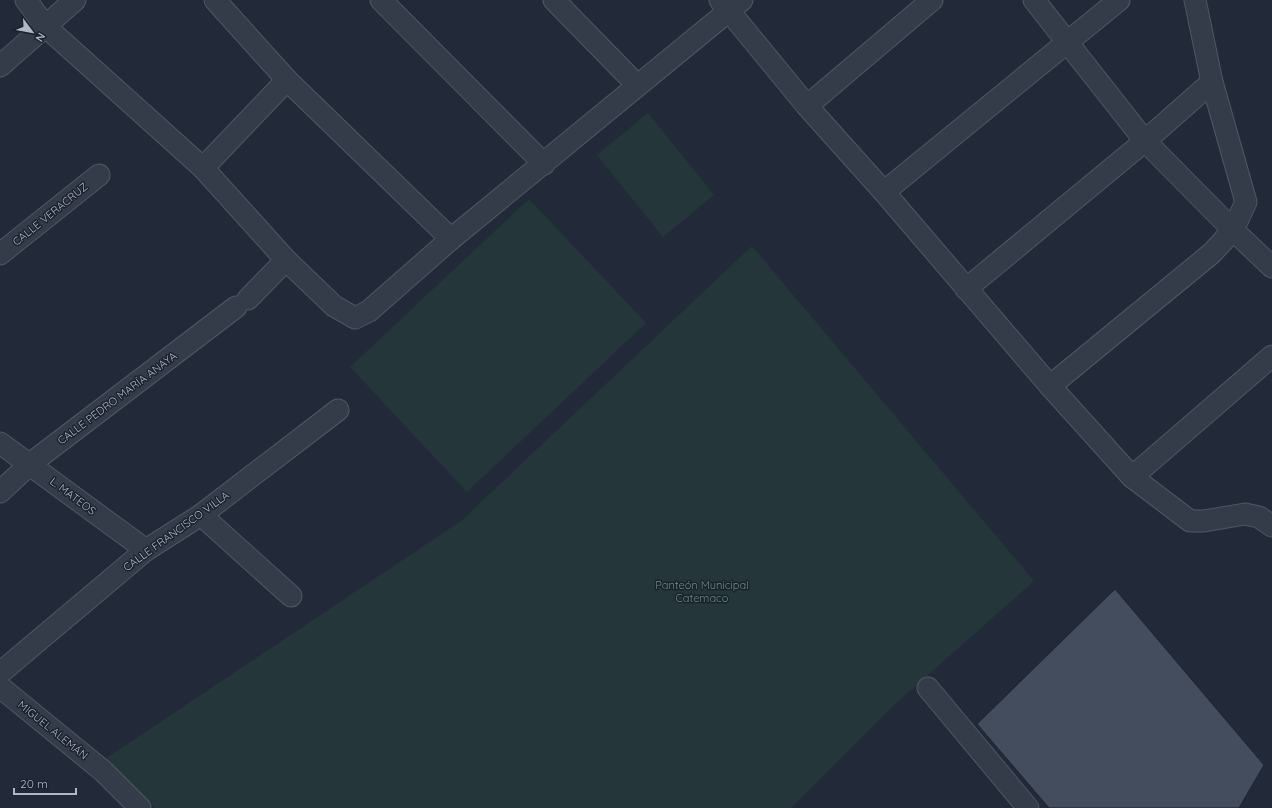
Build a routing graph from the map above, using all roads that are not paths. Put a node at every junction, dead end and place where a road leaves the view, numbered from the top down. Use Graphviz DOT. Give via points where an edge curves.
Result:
graph roads {
  1 [pos="26,0"];
  2 [pos="75,0"];
  3 [pos="215,0"];
  4 [pos="381,0"];
  5 [pos="554,0"];
  6 [pos="932,0"];
  7 [pos="1034,0"];
  8 [pos="1119,0"];
  9 [pos="1195,0"];
  10 [pos="730,4"];
  11 [pos="45,26"];
  12 [pos="1067,42"];
  13 [pos="0,66"];
  14 [pos="287,80"];
  15 [pos="1212,82"];
  16 [pos="638,85"];
  17 [pos="807,106"];
  18 [pos="1145,141"];
  19 [pos="544,164"];
  20 [pos="203,168"];
  21 [pos="99,175"];
  22 [pos="884,192"];
  23 [pos="1233,230"];
  24 [pos="451,239"];
  25 [pos="1,250"];
  26 [pos="286,260"];
  27 [pos="1272,268"];
  28 [pos="966,289"];
  29 [pos="1272,356"];
  30 [pos="1050,386"];
  31 [pos="338,410"];
  32 [pos="0,443"];
  33 [pos="30,464"];
  34 [pos="1132,477"];
  35 [pos="0,492"];
  36 [pos="201,515"];
  37 [pos="1272,526"];
  38 [pos="146,550"];
  39 [pos="291,596"];
  40 [pos="0,673"];
  41 [pos="0,688"];
  42 [pos="928,688"];
  43 [pos="138,808"];
  44 [pos="1028,808"];
  1 -- 11 [label="street"];
  2 -- 11 [label="street"];
  3 -- 14 [label="street"];
  4 -- 19 [label="street"];
  5 -- 16 [label="street"];
  6 -- 17 [label="street"];
  7 -- 12 [label="street"];
  8 -- 12 [label="street"];
  9 -- 15 [label="street"];
  10 -- 16 [label="street"];
  10 -- 17 [label="street"];
  11 -- 13 [label="street"];
  11 -- 20 [label="street"];
  12 -- 18 [label="street"];
  12 -- 22 [label="street"];
  14 -- 20 [label="street"];
  14 -- 24 [label="street"];
  15 -- 18 [label="street"];
  15 -- 23 [label="street" via="1246,202"];
  16 -- 19 [label="street"];
  17 -- 22 [label="street"];
  18 -- 23 [label="street"];
  18 -- 28 [label="street"];
  19 -- 24 [label="street"];
  20 -- 26 [label="street"];
  21 -- 25 [label="street, CALLE VERACRUZ"];
  22 -- 28 [label="street"];
  23 -- 27 [label="street"];
  23 -- 30 [label="street" via="1212,253"];
  24 -- 26 [label="street" via="369,311 355,318 334,306"];
  26 -- 33 [label="street, CALLE PEDRO MARÍA ANAYA" via="242,303"];
  28 -- 30 [label="street"];
  29 -- 34 [label="street"];
  30 -- 34 [label="street"];
  31 -- 36 [label="street, CALLE FRANCISCO VILLA"];
  32 -- 33 [label="street, L. MATEOS"];
  33 -- 35 [label="street, CALLE PEDRO MARÍA ANAYA"];
  33 -- 38 [label="street, L. MATEOS"];
  34 -- 37 [label="street" via="1190,521 1245,514 1259,517"];
  36 -- 38 [label="street, CALLE FRANCISCO VILLA"];
  36 -- 39 [label="street"];
  38 -- 40 [label="street, CALLE FRANCISCO VILLA"];
  41 -- 43 [label="street, MIGUEL ALEMÁN" via="103,771"];
  42 -- 44 [label="street"];
}
